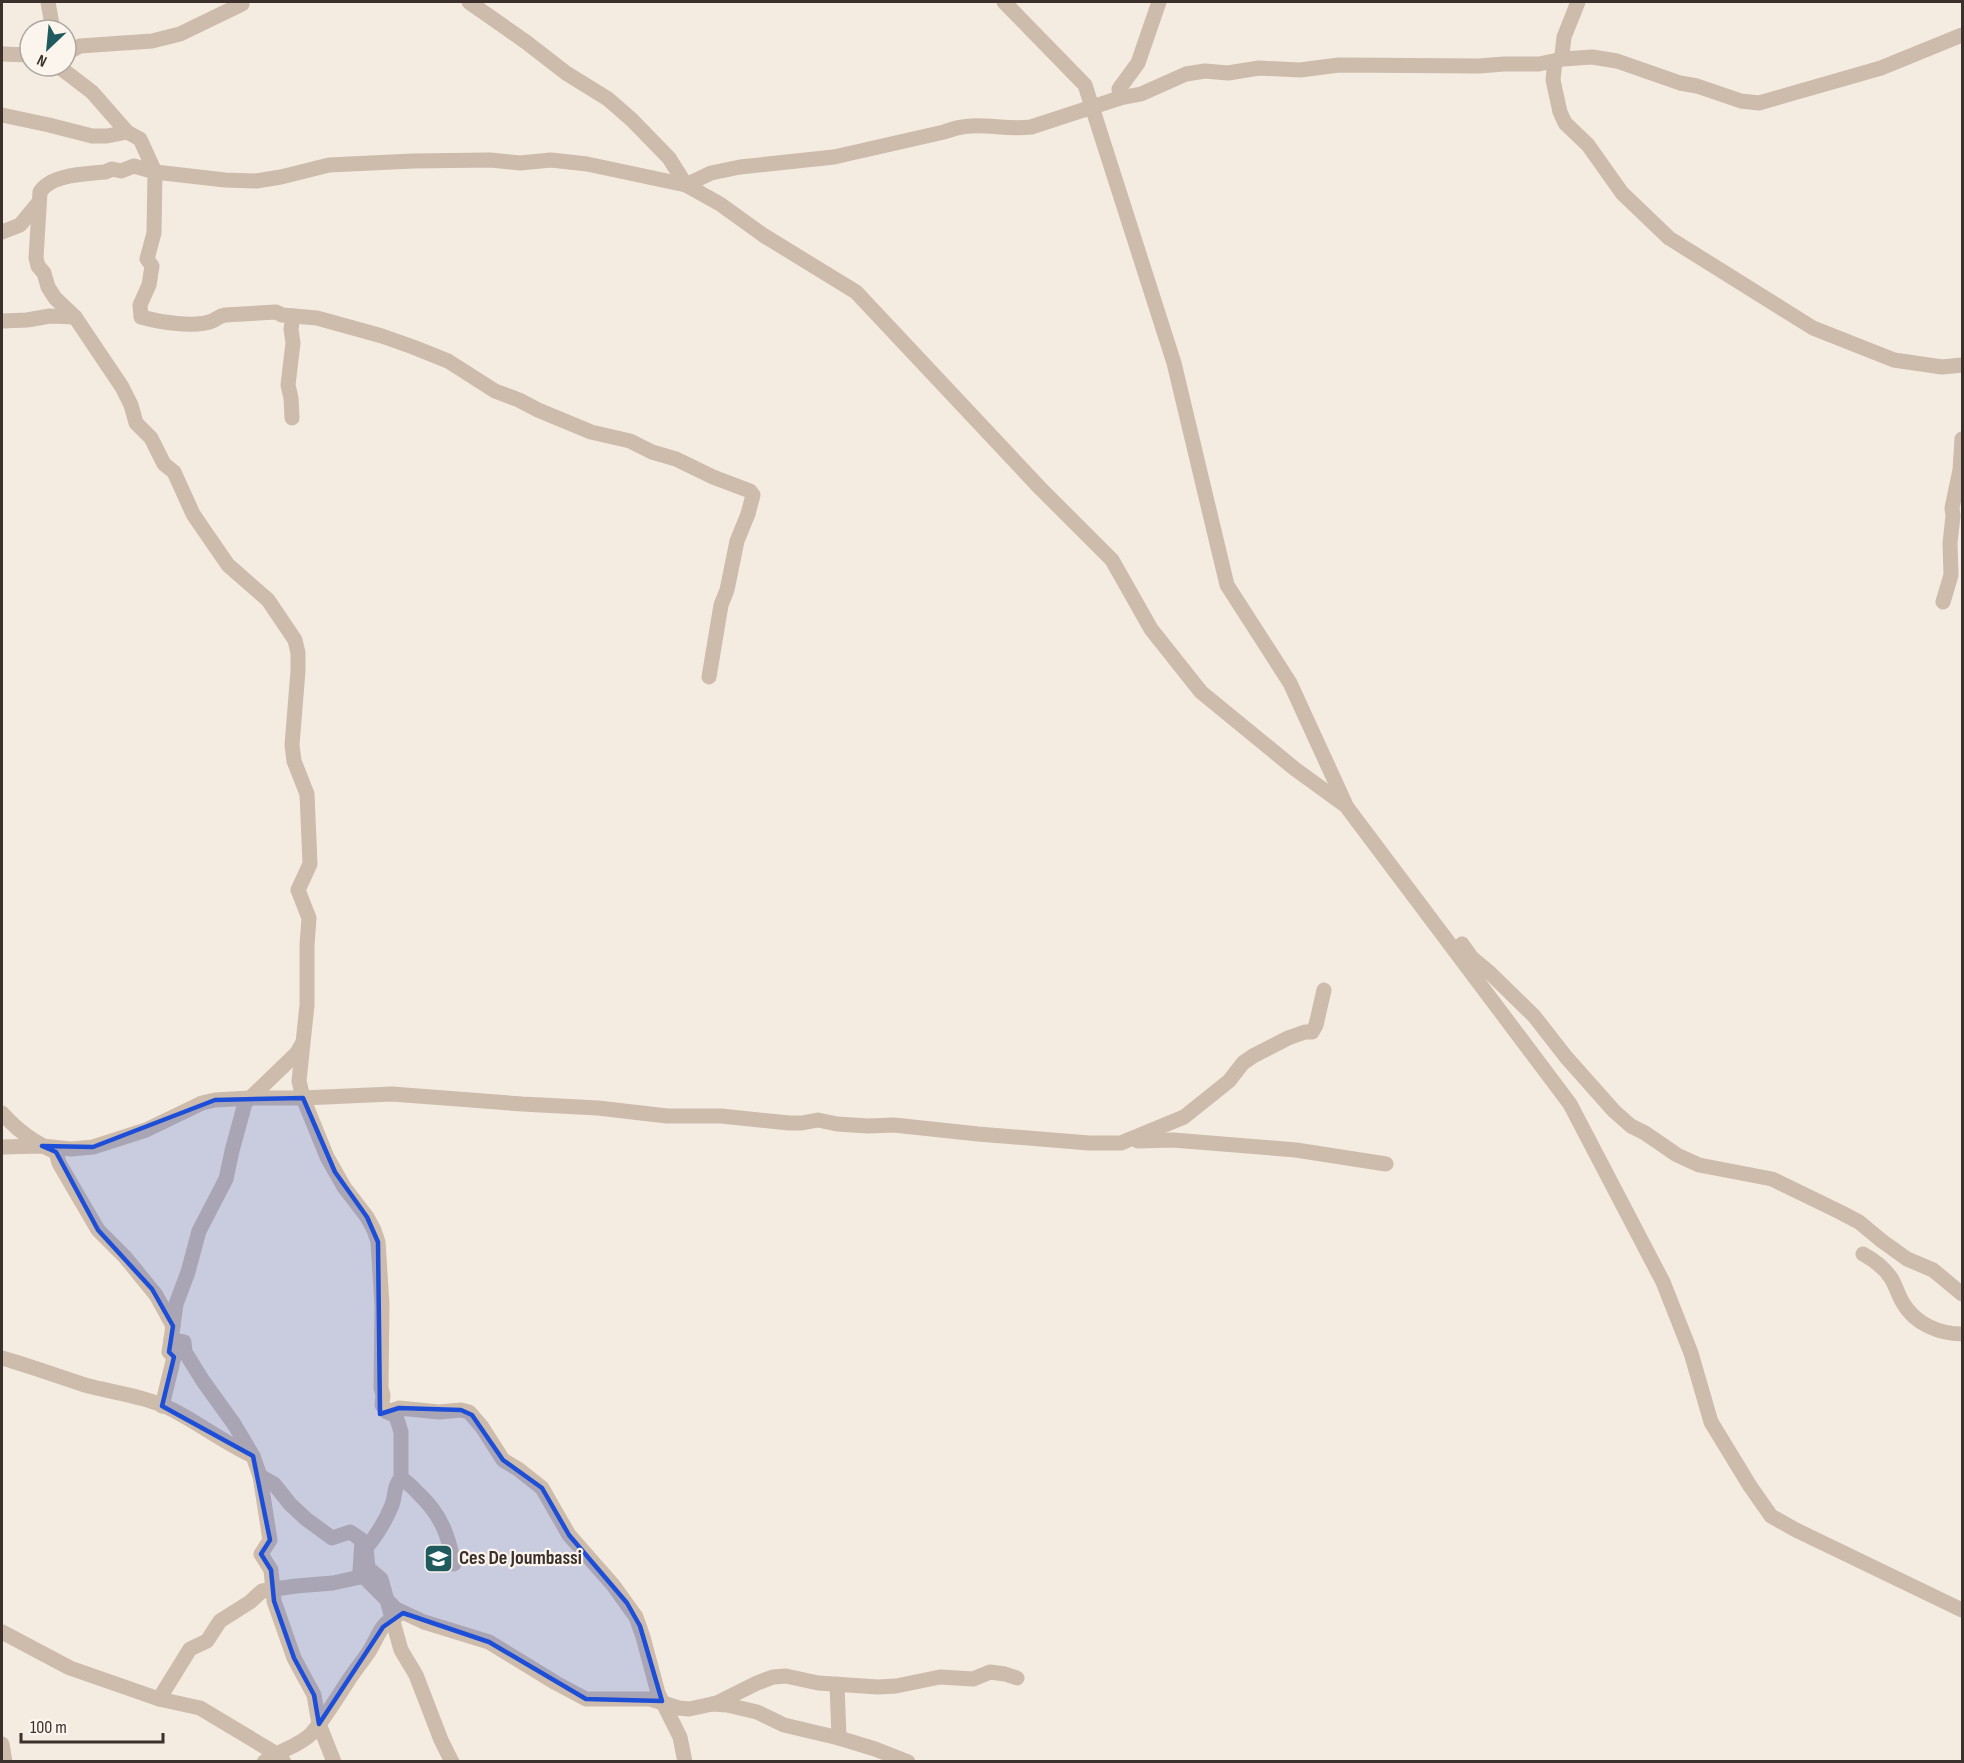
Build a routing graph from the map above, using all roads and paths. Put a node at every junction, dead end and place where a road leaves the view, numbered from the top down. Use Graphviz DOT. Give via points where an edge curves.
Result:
graph roads {
  1 [pos="48,2"];
  2 [pos="469,2"];
  3 [pos="1004,2"];
  4 [pos="1159,2"];
  5 [pos="1578,2"];
  6 [pos="242,4"];
  7 [pos="51,18"];
  8 [pos="1962,35"];
  9 [pos="78,47"];
  10 [pos="2,54"];
  11 [pos="18,55"];
  12 [pos="1557,60"];
  13 [pos="77,78"];
  14 [pos="1120,98"];
  15 [pos="1092,107"];
  16 [pos="2,115"];
  17 [pos="127,132"];
  18 [pos="155,171"];
  19 [pos="686,185"];
  20 [pos="39,202"];
  21 [pos="2,232"];
  22 [pos="293,316"];
  23 [pos="75,317"];
  24 [pos="2,321"];
  25 [pos="1962,365"];
  26 [pos="292,418"];
  27 [pos="1962,444"];
  28 [pos="1943,602"];
  29 [pos="709,677"];
  30 [pos="1346,806"];
  31 [pos="1382,855"];
  32 [pos="1324,990"];
  33 [pos="302,1042"];
  34 [pos="250,1098"];
  35 [pos="303,1098"];
  36 [pos="2,1113"];
  37 [pos="1121,1143"];
  38 [pos="42,1146"];
  39 [pos="2,1147"];
  40 [pos="1386,1164"];
  41 [pos="1863,1254"];
  42 [pos="1962,1294"];
  43 [pos="172,1333"];
  44 [pos="1962,1334"];
  45 [pos="2,1358"];
  46 [pos="162,1406"];
  47 [pos="387,1412"];
  48 [pos="253,1456"];
  49 [pos="260,1476"];
  50 [pos="401,1478"];
  51 [pos="454,1564"];
  52 [pos="364,1576"];
  53 [pos="273,1588"];
  54 [pos="386,1598"];
  55 [pos="1962,1610"];
  56 [pos="398,1616"];
  57 [pos="2,1632"];
  58 [pos="1017,1678"];
  59 [pos="837,1684"];
  60 [pos="159,1699"];
  61 [pos="662,1701"];
  62 [pos="708,1704"];
  63 [pos="319,1724"];
  64 [pos="839,1738"];
  65 [pos="2,1744"];
  66 [pos="274,1759"];
  67 [pos="5,1761"];
  68 [pos="334,1761"];
  69 [pos="452,1761"];
  70 [pos="685,1761"];
  71 [pos="908,1761"];
  1 -- 7 [label="street"];
  2 -- 19 [label="street" via="608,99 669,158"];
  3 -- 15 [label="street" via="1085,85"];
  4 -- 14 [label="street" via="1138,63 1119,90"];
  5 -- 12 [label="street"];
  6 -- 9 [label="street" via="180,34 152,41"];
  8 -- 12 [label="street" via="1881,68 1759,103 1680,83 1617,61 1592,57"];
  10 -- 11 [label="street"];
  12 -- 14 [label="street" via="1479,66 1339,65 1300,70 1205,71"];
  12 -- 25 [label="street" via="1553,80 1565,123 1588,145 1622,193 1669,238 1814,328 1894,360 1942,367"];
  13 -- 17 [label="street"];
  14 -- 15 [label="street"];
  15 -- 19 [label="street" via="1031,127 960,127 834,157 711,173"];
  15 -- 30 [label="street" via="1174,363 1227,585 1290,683"];
  16 -- 17 [label="street" via="92,136"];
  17 -- 18 [label="street" via="140,139"];
  18 -- 19 [label="street" via="256,181 328,165 490,160 520,164 551,160"];
  18 -- 20 [label="street" via="134,166 62,178 44,186"];
  18 -- 22 [label="street" via="154,233 147,259 152,266 140,305 141,317 200,324 225,315 257,312"];
  19 -- 30 [label="street" via="856,292 1112,560 1151,629 1201,692"];
  20 -- 21 [label="street" via="20,225"];
  20 -- 23 [label="street" via="38,266 55,297"];
  22 -- 26 [label="street" via="288,385"];
  22 -- 29 [label="street" via="317,318 413,347 448,361 495,391 538,410 591,432 630,441 750,491 753,495 721,605"];
  23 -- 24 [label="street"];
  23 -- 33 [label="street" via="122,387 136,423 174,472 193,514 228,565 268,600 295,640 298,671 292,745 307,794 310,864 298,890 309,918"];
  27 -- 28 [label="street" via="1952,508 1951,575"];
  30 -- 31 [label="street"];
  31 -- 42 [label="street" via="1472,958 1534,1016 1566,1057 1631,1126 1699,1166 1772,1179 1840,1212 1907,1259 1933,1270"];
  31 -- 55 [label="street" via="1570,1104 1663,1282 1691,1353 1711,1422 1771,1516"];
  32 -- 37 [label="street" via="1312,1032 1288,1038 1252,1056 1229,1081 1184,1117"];
  33 -- 34 [label="street" via="297,1053"];
  33 -- 35 [label="street" via="299,1081"];
  34 -- 35 [label="street"];
  34 -- 38 [label="street" via="202,1103 146,1130 93,1147"];
  34 -- 43 [label="street" via="242,1111 226,1179 199,1231 176,1304"];
  35 -- 37 [label="street" via="392,1094 667,1116 721,1116 789,1123 818,1120"];
  35 -- 47 [label="street" via="335,1172 367,1217 378,1242 381,1388 382,1405"];
  36 -- 38 [label="street"];
  37 -- 40 [label="street" via="1191,1141 1307,1151"];
  38 -- 39 [label="street"];
  38 -- 43 [label="street" via="56,1152 98,1230 152,1288"];
  41 -- 44 [label="street" via="1880,1264 1891,1278 1910,1314 1936,1331"];
  43 -- 46 [label="street" via="169,1352 174,1358"];
  43 -- 48 [label="street" via="184,1342 185,1352"];
  45 -- 46 [label="street"];
  46 -- 48 [label="street"];
  47 -- 50 [label="street" via="396,1416 401,1432"];
  47 -- 61 [label="street" via="399,1408 461,1410 472,1415 503,1460 542,1488 569,1535 627,1603 640,1626"];
  48 -- 49 [label="street"];
  49 -- 52 [label="street" via="274,1484 306,1519 332,1538 350,1532 362,1540 360,1570"];
  49 -- 53 [label="street" via="270,1540 261,1554 271,1570"];
  50 -- 51 [label="street" via="437,1513 448,1534"];
  50 -- 54 [label="street" via="395,1484 392,1504 366,1548 368,1568 381,1580"];
  52 -- 53 [label="street"];
  52 -- 54 [label="street"];
  53 -- 60 [label="street" via="262,1591 229,1614 207,1641 190,1649"];
  53 -- 63 [label="street" via="294,1658 314,1695"];
  54 -- 56 [label="street"];
  56 -- 61 [label="street" via="489,1642 586,1699"];
  56 -- 63 [label="street" via="388,1620"];
  56 -- 69 [label="street" via="401,1650 416,1675"];
  57 -- 60 [label="street" via="70,1668"];
  58 -- 59 [label="street" via="990,1672 973,1679 940,1677 896,1686"];
  59 -- 62 [label="street" via="773,1677"];
  59 -- 64 [label="street"];
  60 -- 66 [label="street" via="200,1708"];
  61 -- 62 [label="street" via="689,1709"];
  61 -- 70 [label="street" via="680,1737"];
  62 -- 64 [label="street" via="758,1712 784,1725"];
  63 -- 66 [label="street" via="300,1744"];
  63 -- 68 [label="street"];
  64 -- 71 [label="street"];
  65 -- 67 [label="street"];
}
